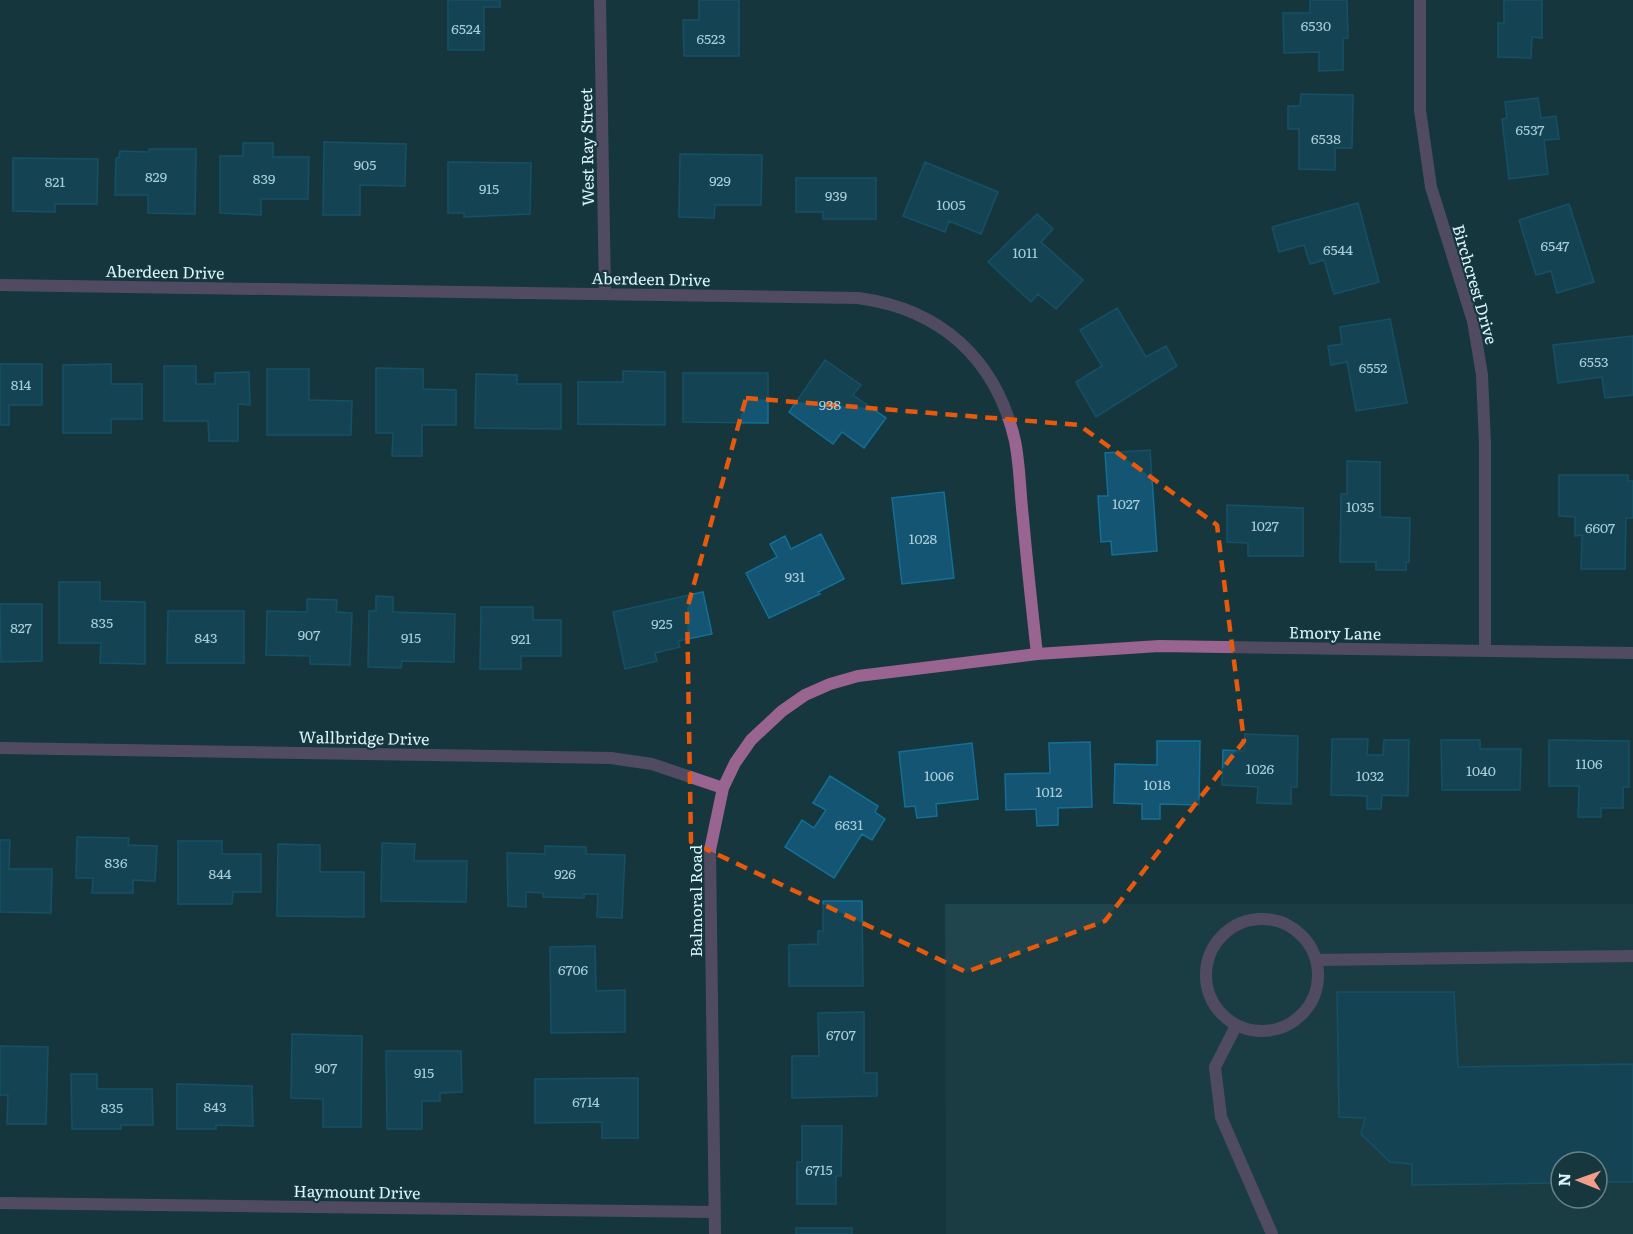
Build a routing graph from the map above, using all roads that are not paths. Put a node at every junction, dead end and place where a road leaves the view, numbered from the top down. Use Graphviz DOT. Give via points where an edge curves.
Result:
graph roads {
  1 [pos="600,0"];
  2 [pos="1420,0"];
  3 [pos="0,285"];
  4 [pos="604,294"];
  5 [pos="1485,651"];
  6 [pos="1633,653"];
  7 [pos="1037,654"];
  8 [pos="0,748"];
  9 [pos="723,788"];
  10 [pos="1633,956"];
  11 [pos="1316,960"];
  12 [pos="1236,1026"];
  13 [pos="0,1203"];
  14 [pos="715,1212"];
  15 [pos="715,1234"];
  16 [pos="1272,1234"];
  1 -- 4 [label="street, West Ray Street"];
  2 -- 5 [label="street, Birchcrest Drive" via="1420,110 1424,146 1431,187 1473,321 1482,375"];
  3 -- 4 [label="street, Aberdeen Drive"];
  4 -- 7 [label="street, Aberdeen Drive" via="858,298 912,311 950,333 989,375 1002,400 1015,442"];
  5 -- 6 [label="street, Emory Lane"];
  5 -- 7 [label="street, Emory Lane" via="1172,646"];
  7 -- 9 [label="street, Balmoral Road" via="871,673 830,684 782,711 761,730 735,763"];
  8 -- 9 [label="street, Wallbridge Drive" via="611,758 658,766"];
  9 -- 14 [label="street, Balmoral Road" via="710,850"];
  10 -- 11 [label="street"];
  11 -- 12 [label="street" via="1318,988 1299,1018 1269,1032"];
  11 -- 12 [label="street" via="1303,936 1271,919 1252,919 1235,925 1220,937 1210,952 1207,986 1222,1016"];
  12 -- 16 [label="street" via="1215,1067 1221,1117"];
  13 -- 14 [label="street, Haymount Drive"];
  14 -- 15 [label="street, Balmoral Road"];
}
